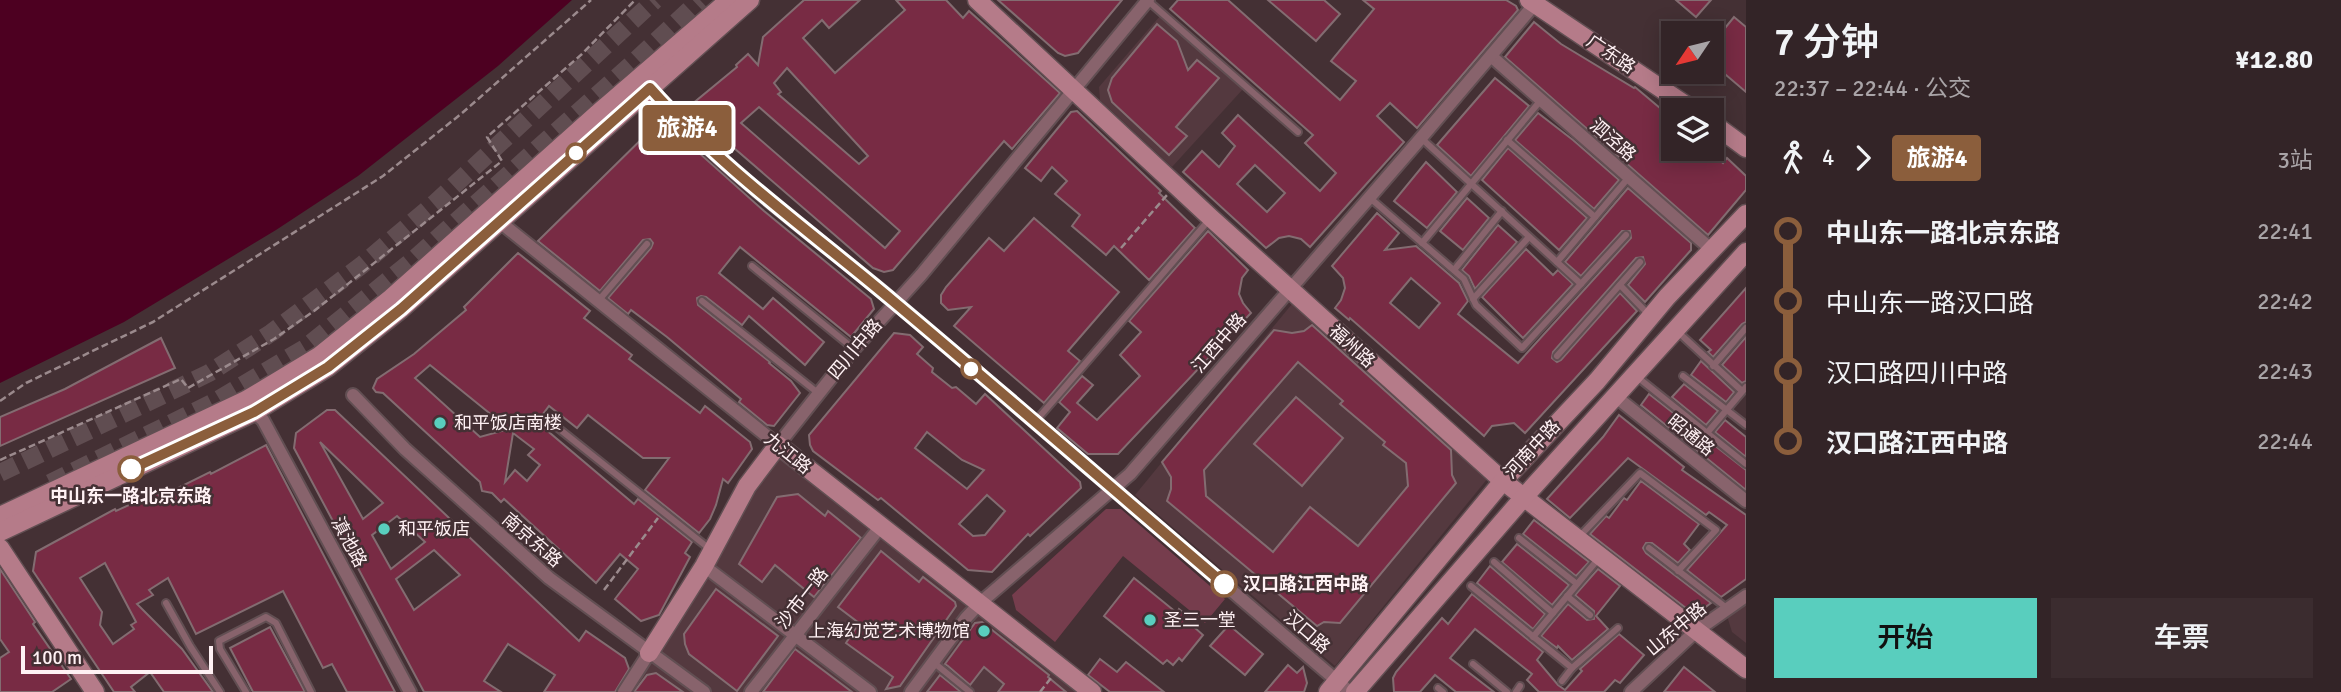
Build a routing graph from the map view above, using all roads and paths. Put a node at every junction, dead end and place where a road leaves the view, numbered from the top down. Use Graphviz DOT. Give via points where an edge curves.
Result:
graph roads {
  1 [pos="591,0"];
  2 [pos="635,0"];
  3 [pos="729,0"];
  4 [pos="750,0"];
  5 [pos="977,0"];
  6 [pos="1147,0"];
  7 [pos="1534,1"];
  8 [pos="1491,55"];
  9 [pos="645,82"];
  10 [pos="1075,90"];
  11 [pos="1675,98"];
  12 [pos="1541,100"];
  13 [pos="1298,132"];
  14 [pos="1724,132"];
  15 [pos="1421,138"];
  16 [pos="1507,141"];
  17 [pos="1746,148"];
  18 [pos="1629,177"];
  19 [pos="1471,183"];
  20 [pos="1175,184"];
  21 [pos="1370,198"];
  22 [pos="1502,211"];
  23 [pos="1746,214"];
  24 [pos="493,216"];
  25 [pos="1595,217"];
  26 [pos="1211,218"];
  27 [pos="1626,235"];
  28 [pos="1529,237"];
  29 [pos="1422,243"];
  30 [pos="647,244"];
  31 [pos="1121,248"];
  32 [pos="1712,250"];
  33 [pos="1746,252"];
  34 [pos="1557,262"];
  35 [pos="1640,262"];
  36 [pos="752,266"];
  37 [pos="1454,270"];
  38 [pos="1581,284"];
  39 [pos="1620,285"];
  40 [pos="1289,289"];
  41 [pos="1473,299"];
  42 [pos="702,301"];
  43 [pos="598,302"];
  44 [pos="894,302"];
  45 [pos="1651,317"];
  46 [pos="1674,328"];
  47 [pos="1746,328"];
  48 [pos="854,349"];
  49 [pos="1557,356"];
  50 [pos="1713,366"];
  51 [pos="1634,374"];
  52 [pos="1683,376"];
  53 [pos="1744,389"];
  54 [pos="818,393"];
  55 [pos="353,395"];
  56 [pos="1615,396"];
  57 [pos="0,401"];
  58 [pos="1726,411"];
  59 [pos="254,412"];
  60 [pos="548,420"];
  61 [pos="1034,423"];
  62 [pos="1746,425"];
  63 [pos="1707,433"];
  64 [pos="778,444"];
  65 [pos="0,460"];
  66 [pos="1746,464"];
  67 [pos="1503,481"];
  68 [pos="1112,489"];
  69 [pos="1524,496"];
  70 [pos="1746,501"];
  71 [pos="663,513"];
  72 [pos="0,516"];
  73 [pos="880,527"];
  74 [pos="0,532"];
  75 [pos="1519,538"];
  76 [pos="1577,538"];
  77 [pos="0,548"];
  78 [pos="1649,548"];
  79 [pos="1600,556"];
  80 [pos="708,559"];
  81 [pos="1494,562"];
  82 [pos="1678,571"];
  83 [pos="1577,584"];
  84 [pos="1471,586"];
  85 [pos="604,590"];
  86 [pos="1567,596"];
  87 [pos="1746,596"];
  88 [pos="166,603"];
  89 [pos="980,603"];
  90 [pos="1728,609"];
  91 [pos="1553,613"];
  92 [pos="1590,615"];
  93 [pos="1618,628"];
  94 [pos="1696,631"];
  95 [pos="794,636"];
  96 [pos="1532,637"];
  97 [pos="649,653"];
  98 [pos="933,662"];
  99 [pos="1473,664"];
  100 [pos="1572,668"];
  101 [pos="1746,669"];
  102 [pos="1562,681"];
  103 [pos="1338,688"];
  104 [pos="96,692"];
  105 [pos="220,692"];
  106 [pos="246,692"];
  107 [pos="311,692"];
  108 [pos="410,692"];
  109 [pos="624,692"];
  110 [pos="704,692"];
  111 [pos="751,692"];
  112 [pos="870,692"];
  113 [pos="911,692"];
  114 [pos="970,692"];
  115 [pos="1091,692"];
  116 [pos="1355,692"];
  117 [pos="1507,692"];
  118 [pos="1631,692"];
  1 -- 57 [label="path" via="383,176 153,322 26,383"];
  2 -- 65 [label="path" via="582,54 486,137 502,161 314,311 188,388 181,379"];
  3 -- 9 [label="main road"];
  4 -- 9 [label="main road"];
  5 -- 10 [label="main road, 福州路"];
  6 -- 10 [label="street, 四川中路"];
  6 -- 13 [label="lane"];
  7 -- 8 [label="street, 江西中路"];
  7 -- 11 [label="main road, 广东路"];
  8 -- 12 [label="street, 泗泾路"];
  8 -- 15 [label="street, 江西中路"];
  9 -- 24 [label="main road"];
  9 -- 44 [label="street, 汉口路" via="720,159"];
  10 -- 20 [label="main road, 福州路"];
  10 -- 44 [label="street, 四川中路"];
  12 -- 16 [label="lane"];
  12 -- 18 [label="street, 泗泾路"];
  14 -- 17 [label="main road"];
  15 -- 19 [label="lane"];
  15 -- 21 [label="street, 江西中路"];
  16 -- 19 [label="lane"];
  16 -- 25 [label="lane"];
  18 -- 25 [label="lane"];
  18 -- 32 [label="street, 泗泾路"];
  19 -- 22 [label="lane"];
  19 -- 29 [label="lane"];
  20 -- 26 [label="main road, 福州路"];
  20 -- 31 [label="path"];
  21 -- 29 [label="lane"];
  21 -- 40 [label="street, 江西中路"];
  22 -- 28 [label="lane"];
  22 -- 37 [label="lane"];
  23 -- 32 [label="main road, 河南中路"];
  24 -- 43 [label="street, 九江路"];
  24 -- 59 [label="main road" via="362,342"];
  24 -- 72 [label="main road" via="352,331 291,373 246,400"];
  25 -- 34 [label="lane"];
  26 -- 40 [label="main road, 福州路"];
  26 -- 61 [label="lane"];
  27 -- 38 [label="lane"];
  28 -- 34 [label="lane"];
  28 -- 41 [label="lane"];
  29 -- 37 [label="lane"];
  30 -- 43 [label="lane"];
  32 -- 45 [label="main road, 河南中路"];
  33 -- 46 [label="main road, 河南中路"];
  34 -- 38 [label="lane"];
  35 -- 39 [label="lane"];
  36 -- 48 [label="lane"];
  37 -- 41 [label="lane"];
  38 -- 41 [label="lane" via="1522,348"];
  39 -- 45 [label="lane"];
  39 -- 49 [label="lane"];
  40 -- 67 [label="main road, 福州路"];
  40 -- 68 [label="street, 江西中路" via="1130,474"];
  42 -- 54 [label="lane"];
  43 -- 64 [label="street, 九江路"];
  44 -- 48 [label="street, 四川中路"];
  44 -- 61 [label="street, 汉口路"];
  45 -- 67 [label="main road, 河南中路"];
  46 -- 50 [label="lane"];
  46 -- 51 [label="main road, 河南中路"];
  47 -- 50 [label="lane"];
  48 -- 54 [label="street, 四川中路"];
  50 -- 53 [label="lane"];
  51 -- 56 [label="main road, 河南中路"];
  51 -- 63 [label="lane"];
  52 -- 58 [label="lane"];
  53 -- 58 [label="lane"];
  54 -- 64 [label="street, 四川中路"];
  55 -- 97 [label="street, 南京东路" via="479,518"];
  56 -- 69 [label="main road, 河南中路"];
  56 -- 70 [label="street, 昭通路"];
  58 -- 62 [label="lane"];
  58 -- 63 [label="lane"];
  59 -- 74 [label="main road"];
  59 -- 108 [label="street, 滇池路" via="263,420"];
  60 -- 71 [label="lane"];
  61 -- 68 [label="street, 汉口路"];
  63 -- 66 [label="lane"];
  64 -- 73 [label="main road, 九江路"];
  64 -- 80 [label="main road, 四川中路" via="747,486"];
  67 -- 69 [label="main road, 福州路"];
  67 -- 103 [label="main road, 河南中路"];
  68 -- 89 [label="street, 江西中路"];
  68 -- 103 [label="street, 汉口路"];
  69 -- 76 [label="main road, 福州路"];
  69 -- 116 [label="main road, 河南中路"];
  71 -- 80 [label="lane"];
  71 -- 85 [label="path"];
  73 -- 89 [label="main road, 九江路"];
  73 -- 95 [label="street, 沙市一路"];
  75 -- 83 [label="lane"];
  76 -- 79 [label="main road, 福州路"];
  76 -- 82 [label="lane" via="1640,473 1716,530"];
  77 -- 104 [label="main road"];
  78 -- 82 [label="lane"];
  79 -- 83 [label="lane"];
  79 -- 94 [label="main road, 福州路"];
  80 -- 95 [label="street"];
  80 -- 97 [label="main road, 四川中路"];
  81 -- 91 [label="lane"];
  82 -- 90 [label="lane"];
  83 -- 86 [label="lane"];
  84 -- 96 [label="lane"];
  86 -- 91 [label="lane"];
  86 -- 92 [label="lane"];
  87 -- 90 [label="street, 山东中路"];
  88 -- 105 [label="lane"];
  89 -- 98 [label="street, 江西中路"];
  89 -- 115 [label="main road, 九江路"];
  90 -- 94 [label="street, 山东中路"];
  91 -- 96 [label="lane"];
  93 -- 100 [label="lane"];
  94 -- 101 [label="main road, 福州路"];
  94 -- 118 [label="street, 山东中路"];
  95 -- 111 [label="street, 沙市一路"];
  95 -- 112 [label="street"];
  96 -- 100 [label="lane"];
  97 -- 109 [label="street, 四川中路"];
  97 -- 110 [label="street, 南京东路"];
  98 -- 113 [label="street, 江西中路"];
  98 -- 114 [label="lane"];
  99 -- 117 [label="lane"];
  100 -- 102 [label="lane"];
  106 -- 107 [label="lane" via="219,641 266,617 276,623"];
}
